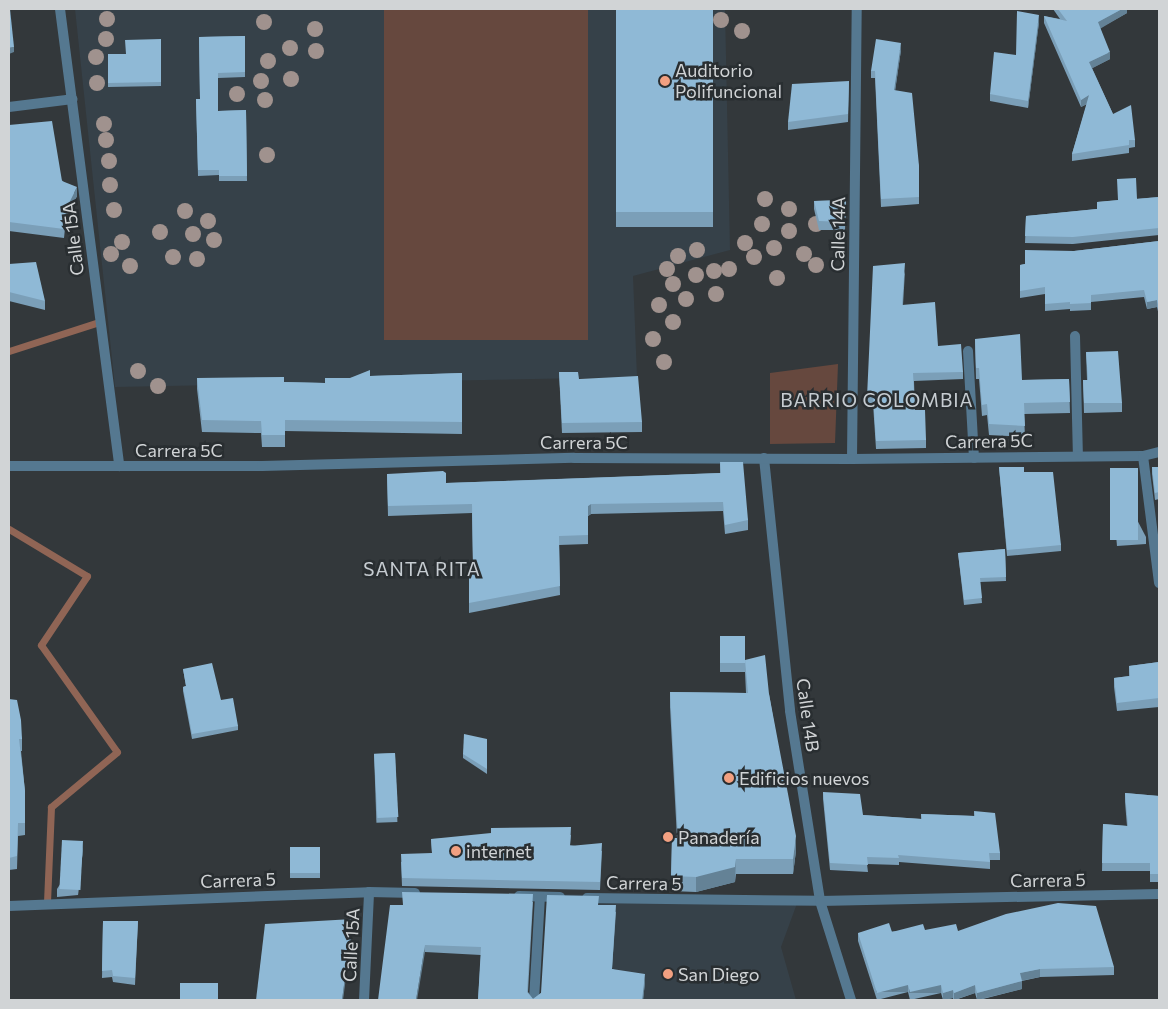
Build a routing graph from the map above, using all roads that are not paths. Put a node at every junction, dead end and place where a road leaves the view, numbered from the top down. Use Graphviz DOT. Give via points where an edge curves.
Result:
graph roads {
  1 [pos="60,9"];
  2 [pos="857,9"];
  3 [pos="73,99"];
  4 [pos="9,107"];
  5 [pos="1076,336"];
  6 [pos="968,351"];
  7 [pos="1159,452"];
  8 [pos="1078,456"];
  9 [pos="1143,456"];
  10 [pos="764,458"];
  11 [pos="974,458"];
  12 [pos="852,459"];
  13 [pos="9,466"];
  14 [pos="119,466"];
  15 [pos="1159,583"];
  16 [pos="369,892"];
  17 [pos="426,894"];
  18 [pos="1159,894"];
  19 [pos="512,896"];
  20 [pos="540,897"];
  21 [pos="820,901"];
  22 [pos="9,906"];
  23 [pos="364,1000"];
  24 [pos="534,1000"];
  25 [pos="851,1000"];
  1 -- 3 [label="street, Calle 15A"];
  2 -- 12 [label="street, Calle 14A"];
  3 -- 4 [label="street"];
  3 -- 14 [label="street, Calle 15A"];
  5 -- 8 [label="street"];
  6 -- 11 [label="street"];
  7 -- 9 [label="street, Carrera 5C"];
  8 -- 9 [label="street, Carrera 5C"];
  8 -- 11 [label="street, Carrera 5C"];
  9 -- 15 [label="street"];
  10 -- 12 [label="street, Carrera 5C"];
  10 -- 14 [label="street, Carrera 5C"];
  10 -- 21 [label="street, Calle 14B" via="790,711"];
  11 -- 12 [label="street, Carrera 5C"];
  13 -- 14 [label="street, Carrera 5C"];
  16 -- 17 [label="street, Carrera 5"];
  16 -- 22 [label="street, Carrera 5"];
  16 -- 23 [label="street, Calle 15A"];
  18 -- 21 [label="street, Carrera 5"];
  19 -- 20 [label="street, Carrera 5"];
  20 -- 21 [label="street, Carrera 5"];
  20 -- 24 [label="street"];
  21 -- 25 [label="street, Calle 14B"];
}
